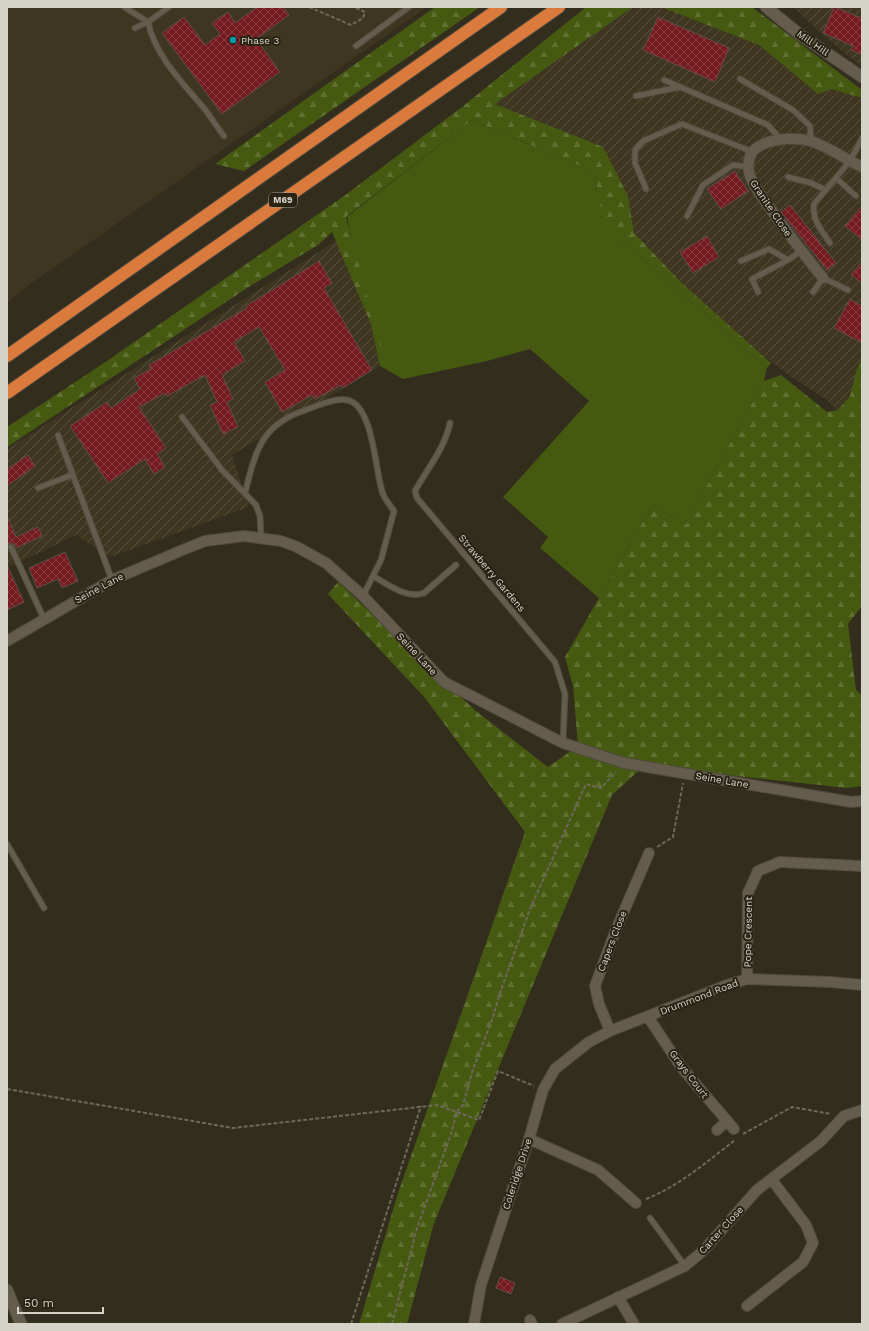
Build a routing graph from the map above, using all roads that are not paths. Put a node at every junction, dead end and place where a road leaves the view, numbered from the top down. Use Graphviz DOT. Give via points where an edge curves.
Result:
graph roads {
  1 [pos="124,7"];
  2 [pos="169,7"];
  3 [pos="409,7"];
  4 [pos="501,7"];
  5 [pos="559,7"];
  6 [pos="766,7"];
  7 [pos="148,22"];
  8 [pos="135,28"];
  9 [pos="356,46"];
  10 [pos="862,76"];
  11 [pos="740,79"];
  12 [pos="664,80"];
  13 [pos="681,87"];
  14 [pos="636,96"];
  15 [pos="224,136"];
  16 [pos="862,138"];
  17 [pos="782,141"];
  18 [pos="811,142"];
  19 [pos="752,152"];
  20 [pos="850,161"];
  21 [pos="748,167"];
  22 [pos="862,167"];
  23 [pos="788,177"];
  24 [pos="836,178"];
  25 [pos="646,189"];
  26 [pos="826,190"];
  27 [pos="856,196"];
  28 [pos="687,216"];
  29 [pos="830,243"];
  30 [pos="800,251"];
  31 [pos="788,260"];
  32 [pos="741,261"];
  33 [pos="823,278"];
  34 [pos="848,290"];
  35 [pos="758,292"];
  36 [pos="813,292"];
  37 [pos="7,356"];
  38 [pos="7,393"];
  39 [pos="182,417"];
  40 [pos="450,423"];
  41 [pos="58,435"];
  42 [pos="72,475"];
  43 [pos="38,488"];
  44 [pos="245,492"];
  45 [pos="261,537"];
  46 [pos="11,547"];
  47 [pos="456,565"];
  48 [pos="373,576"];
  49 [pos="112,580"];
  50 [pos="363,596"];
  51 [pos="44,619"];
  52 [pos="7,641"];
  53 [pos="563,743"];
  54 [pos="862,801"];
  55 [pos="7,844"];
  56 [pos="649,853"];
  57 [pos="862,866"];
  58 [pos="44,908"];
  59 [pos="747,980"];
  60 [pos="862,985"];
  61 [pos="648,1016"];
  62 [pos="610,1031"];
  63 [pos="589,1042"];
  64 [pos="862,1110"];
  65 [pos="726,1122"];
  66 [pos="734,1129"];
  67 [pos="717,1130"];
  68 [pos="529,1139"];
  69 [pos="772,1180"];
  70 [pos="636,1203"];
  71 [pos="650,1218"];
  72 [pos="685,1266"];
  73 [pos="7,1290"];
  74 [pos="618,1297"];
  75 [pos="747,1306"];
  76 [pos="21,1324"];
  77 [pos="474,1324"];
  78 [pos="562,1324"];
  79 [pos="634,1324"];
  1 -- 7 [label="lane"];
  2 -- 7 [label="lane"];
  3 -- 9 [label="lane"];
  4 -- 37 [label="highway"];
  5 -- 38 [label="highway, M69"];
  6 -- 10 [label="main road, Mill Hill" via="799,34"];
  7 -- 8 [label="lane"];
  7 -- 15 [label="lane" via="156,46"];
  11 -- 18 [label="lane" via="793,110 810,126"];
  12 -- 13 [label="lane"];
  13 -- 14 [label="lane"];
  13 -- 17 [label="lane" via="768,125"];
  16 -- 20 [label="lane"];
  17 -- 18 [label="street" via="794,139"];
  17 -- 19 [label="street" via="774,141"];
  18 -- 20 [label="street"];
  19 -- 21 [label="street, Granite Close"];
  19 -- 25 [label="lane" via="682,124 644,141 635,150 635,163"];
  20 -- 22 [label="street"];
  20 -- 24 [label="lane"];
  21 -- 28 [label="lane" via="733,166 703,185"];
  21 -- 30 [label="street, Granite Close" via="749,175 758,192"];
  23 -- 26 [label="lane"];
  24 -- 26 [label="lane"];
  24 -- 27 [label="lane"];
  26 -- 29 [label="lane" via="814,204 813,212 816,223"];
  30 -- 31 [label="lane"];
  30 -- 33 [label="street, Granite Close"];
  31 -- 32 [label="lane" via="769,249"];
  31 -- 35 [label="lane" via="752,278"];
  33 -- 34 [label="lane"];
  33 -- 36 [label="lane"];
  39 -- 44 [label="lane" via="222,470"];
  40 -- 53 [label="lane, Strawberry Gardens" via="442,446 415,491 417,498 555,662 565,694"];
  41 -- 42 [label="lane"];
  42 -- 43 [label="lane"];
  42 -- 49 [label="lane"];
  44 -- 45 [label="lane" via="259,510"];
  44 -- 48 [label="lane" via="258,447 272,428 298,413 328,402 347,400 355,404 363,414 371,436 383,494 394,511 381,560"];
  45 -- 49 [label="street, Seine Lane" via="244,536 205,541"];
  45 -- 50 [label="street, Seine Lane" via="281,541 312,554"];
  46 -- 51 [label="lane"];
  47 -- 48 [label="lane" via="424,593 418,595 410,595"];
  48 -- 50 [label="lane"];
  49 -- 51 [label="street, Seine Lane"];
  50 -- 53 [label="street, Seine Lane" via="444,682"];
  51 -- 52 [label="street, Seine Lane"];
  53 -- 54 [label="street, Seine Lane" via="620,762 850,802"];
  55 -- 58 [label="lane"];
  56 -- 62 [label="street, Capers Close" via="614,932 595,986"];
  57 -- 59 [label="street, Pope Crescent" via="780,862 758,871 748,893"];
  59 -- 60 [label="street, Drummond Road"];
  59 -- 61 [label="street, Drummond Road" via="727,985"];
  61 -- 62 [label="street, Drummond Road"];
  61 -- 65 [label="street, Grays Court" via="682,1068"];
  62 -- 63 [label="street, Drummond Road"];
  63 -- 68 [label="street, Coleridge Drive" via="555,1069 543,1090"];
  64 -- 69 [label="street, Carter Close" via="844,1116 821,1141"];
  65 -- 66 [label="street, Grays Court"];
  65 -- 67 [label="street"];
  68 -- 70 [label="street" via="598,1170"];
  68 -- 77 [label="street, Coleridge Drive" via="481,1285"];
  69 -- 72 [label="street, Carter Close" via="757,1190 703,1251"];
  69 -- 75 [label="street" via="806,1225 813,1243 803,1262"];
  71 -- 72 [label="lane"];
  72 -- 74 [label="street, Carter Close"];
  73 -- 76 [label="main road"];
  74 -- 78 [label="street, Carter Close"];
  74 -- 79 [label="street"];
}
